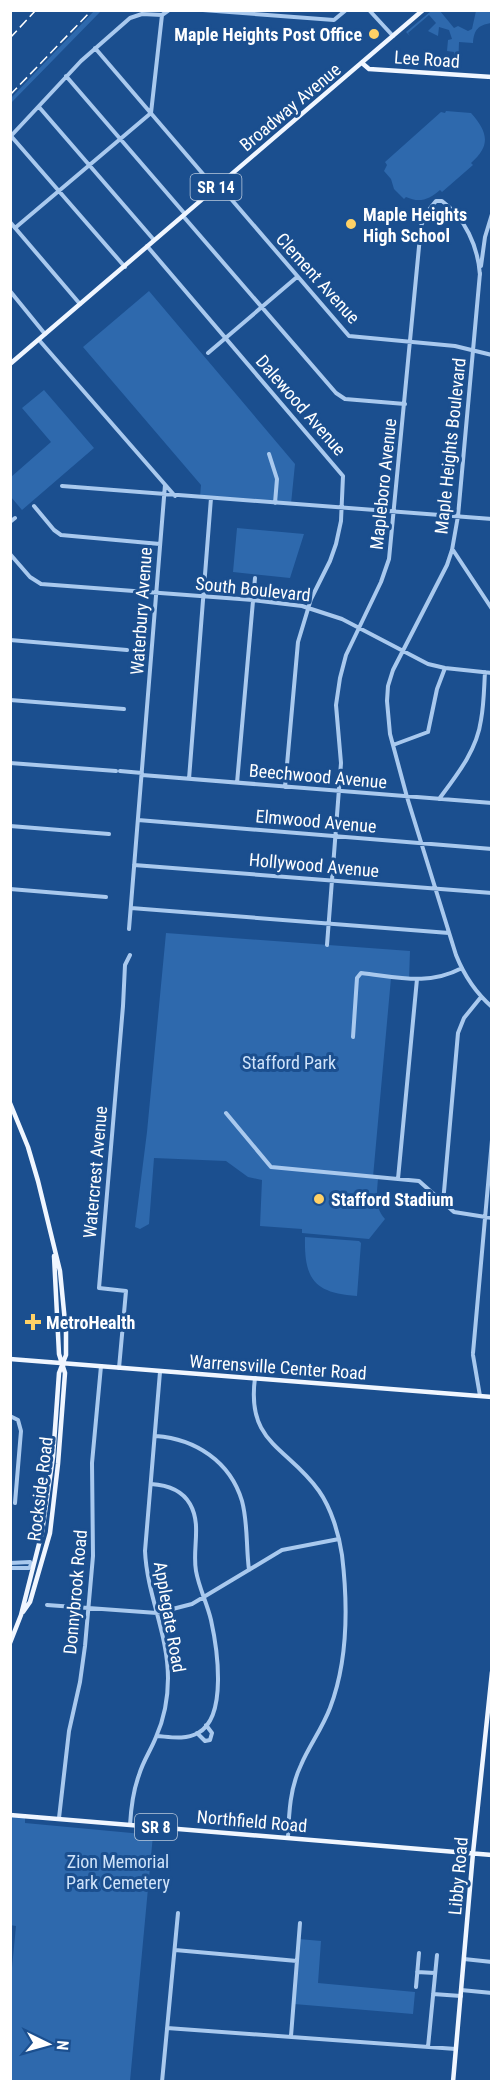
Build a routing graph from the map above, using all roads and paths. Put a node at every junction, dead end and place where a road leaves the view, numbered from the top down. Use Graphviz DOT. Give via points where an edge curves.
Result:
graph roads {
  1 [pos="169,10"];
  2 [pos="204,10"];
  3 [pos="346,10"];
  4 [pos="369,10"];
  5 [pos="423,10"];
  6 [pos="162,15"];
  7 [pos="393,36"];
  8 [pos="95,48"];
  9 [pos="362,63"];
  10 [pos="66,76"];
  11 [pos="492,77"];
  12 [pos="39,106"];
  13 [pos="151,113"];
  14 [pos="11,136"];
  15 [pos="119,138"];
  16 [pos="89,164"];
  17 [pos="217,187"];
  18 [pos="58,190"];
  19 [pos="492,214"];
  20 [pos="184,215"];
  21 [pos="10,222"];
  22 [pos="15,228"];
  23 [pos="154,240"];
  24 [pos="147,246"];
  25 [pos="125,267"];
  26 [pos="480,275"];
  27 [pos="297,278"];
  28 [pos="10,291"];
  29 [pos="80,304"];
  30 [pos="262,307"];
  31 [pos="46,335"];
  32 [pos="225,338"];
  33 [pos="39,340"];
  34 [pos="411,343"];
  35 [pos="473,351"];
  36 [pos="208,353"];
  37 [pos="492,355"];
  38 [pos="12,361"];
  39 [pos="405,404"];
  40 [pos="269,454"];
  41 [pos="165,485"];
  42 [pos="62,486"];
  43 [pos="164,495"];
  44 [pos="175,496"];
  45 [pos="211,498"];
  46 [pos="275,503"];
  47 [pos="34,506"];
  48 [pos="342,507"];
  49 [pos="394,512"];
  50 [pos="458,516"];
  51 [pos="15,518"];
  52 [pos="492,519"];
  53 [pos="10,522"];
  54 [pos="160,544"];
  55 [pos="452,550"];
  56 [pos="10,555"];
  57 [pos="255,578"];
  58 [pos="156,594"];
  59 [pos="204,597"];
  60 [pos="253,600"];
  61 [pos="489,601"];
  62 [pos="308,607"];
  63 [pos="492,609"];
  64 [pos="359,628"];
  65 [pos="10,640"];
  66 [pos="127,650"];
  67 [pos="401,652"];
  68 [pos="445,669"];
  69 [pos="485,672"];
  70 [pos="492,673"];
  71 [pos="10,700"];
  72 [pos="124,709"];
  73 [pos="393,745"];
  74 [pos="10,763"];
  75 [pos="142,774"];
  76 [pos="189,779"];
  77 [pos="237,783"];
  78 [pos="285,787"];
  79 [pos="340,791"];
  80 [pos="407,797"];
  81 [pos="439,799"];
  82 [pos="492,803"];
  83 [pos="138,820"];
  84 [pos="10,826"];
  85 [pos="109,834"];
  86 [pos="336,836"];
  87 [pos="421,843"];
  88 [pos="492,849"];
  89 [pos="134,865"];
  90 [pos="333,879"];
  91 [pos="10,889"];
  92 [pos="436,889"];
  93 [pos="492,893"];
  94 [pos="106,897"];
  95 [pos="131,908"];
  96 [pos="329,924"];
  97 [pos="129,929"];
  98 [pos="449,933"];
  99 [pos="327,945"];
  100 [pos="130,955"];
  101 [pos="462,968"];
  102 [pos="417,979"];
  103 [pos="481,997"];
  104 [pos="492,1007"];
  105 [pos="353,1037"];
  106 [pos="10,1103"];
  107 [pos="226,1113"];
  108 [pos="492,1140"];
  109 [pos="398,1179"];
  110 [pos="443,1203"];
  111 [pos="485,1217"];
  112 [pos="492,1218"];
  113 [pos="10,1359"];
  114 [pos="62,1363"];
  115 [pos="101,1366"];
  116 [pos="119,1368"];
  117 [pos="160,1372"];
  118 [pos="255,1378"];
  119 [pos="480,1396"];
  120 [pos="492,1397"];
  121 [pos="10,1416"];
  122 [pos="156,1436"];
  123 [pos="151,1484"];
  124 [pos="15,1503"];
  125 [pos="339,1539"];
  126 [pos="10,1563"];
  127 [pos="32,1565"];
  128 [pos="10,1568"];
  129 [pos="41,1568"];
  130 [pos="249,1570"];
  131 [pos="204,1596"];
  132 [pos="47,1605"];
  133 [pos="88,1608"];
  134 [pos="157,1613"];
  135 [pos="21,1615"];
  136 [pos="10,1643"];
  137 [pos="492,1672"];
  138 [pos="206,1725"];
  139 [pos="197,1733"];
  140 [pos="157,1736"];
  141 [pos="10,1815"];
  142 [pos="59,1818"];
  143 [pos="130,1825"];
  144 [pos="288,1837"];
  145 [pos="473,1853"];
  146 [pos="492,1855"];
  147 [pos="178,1913"];
  148 [pos="300,1923"];
  149 [pos="175,1950"];
  150 [pos="419,1953"];
  151 [pos="437,1955"];
  152 [pos="464,1959"];
  153 [pos="297,1961"];
  154 [pos="492,1962"];
  155 [pos="417,1972"];
  156 [pos="435,1973"];
  157 [pos="416,1987"];
  158 [pos="461,1990"];
  159 [pos="492,1993"];
  160 [pos="433,1994"];
  161 [pos="461,1996"];
  162 [pos="167,2028"];
  163 [pos="291,2036"];
  164 [pos="428,2047"];
  165 [pos="456,2049"];
  166 [pos="162,2082"];
  167 [pos="453,2082"];
  1 -- 6 [label="street"];
  2 -- 3 [label="street" via="334,20"];
  4 -- 7 [label="street"];
  5 -- 7 [label="main road, Broadway Avenue / SR 14"];
  6 -- 8 [label="street" via="130,18"];
  6 -- 13 [label="street"];
  7 -- 9 [label="main road, Broadway Avenue / SR 14"];
  8 -- 10 [label="street"];
  8 -- 13 [label="street, Clement Avenue"];
  9 -- 11 [label="main road, Lee Road" via="369,69"];
  9 -- 17 [label="main road, Broadway Avenue / SR 14"];
  10 -- 12 [label="street"];
  10 -- 15 [label="street"];
  12 -- 14 [label="street"];
  12 -- 16 [label="street"];
  13 -- 15 [label="street"];
  13 -- 17 [label="street, Clement Avenue"];
  14 -- 18 [label="street"];
  15 -- 16 [label="street"];
  15 -- 20 [label="street"];
  16 -- 18 [label="street"];
  16 -- 23 [label="street"];
  17 -- 20 [label="main road, Broadway Avenue / SR 14"];
  17 -- 27 [label="street, Clement Avenue"];
  18 -- 22 [label="street"];
  18 -- 25 [label="street"];
  19 -- 26 [label="street, Maple Heights Boulevard"];
  20 -- 23 [label="main road, Broadway Avenue / SR 14"];
  20 -- 30 [label="street"];
  21 -- 22 [label="street"];
  22 -- 29 [label="street"];
  23 -- 24 [label="main road, Broadway Avenue / SR 14"];
  24 -- 25 [label="main road, Broadway Avenue / SR 14"];
  24 -- 32 [label="street, Dalewood Avenue"];
  25 -- 29 [label="main road, Broadway Avenue / SR 14"];
  26 -- 34 [label="street, Mapleboro Avenue" via="471,238 462,222 449,206 436,201 423,218"];
  26 -- 35 [label="street, Maple Heights Boulevard"];
  27 -- 30 [label="street"];
  27 -- 34 [label="street, Clement Avenue" via="349,336"];
  28 -- 31 [label="street"];
  29 -- 31 [label="main road, Broadway Avenue / SR 14"];
  30 -- 32 [label="street"];
  30 -- 39 [label="street" via="340,396"];
  31 -- 33 [label="main road, Broadway Avenue / SR 14"];
  32 -- 36 [label="street"];
  32 -- 48 [label="street, Dalewood Avenue" via="340,471 344,484"];
  33 -- 38 [label="main road, Broadway Avenue / SR 14"];
  33 -- 41 [label="street"];
  34 -- 35 [label="street, Clement Avenue"];
  34 -- 39 [label="street, Mapleboro Avenue"];
  35 -- 37 [label="street, Clement Avenue"];
  35 -- 50 [label="street, Maple Heights Boulevard"];
  39 -- 49 [label="street, Mapleboro Avenue"];
  40 -- 46 [label="street" via="277,479"];
  41 -- 43 [label="street, Waterbury Avenue"];
  41 -- 44 [label="street"];
  42 -- 43 [label="street"];
  43 -- 44 [label="street"];
  43 -- 54 [label="street, Waterbury Avenue"];
  44 -- 45 [label="street"];
  45 -- 46 [label="street"];
  45 -- 59 [label="street"];
  46 -- 48 [label="street"];
  47 -- 54 [label="street" via="61,535"];
  48 -- 49 [label="street"];
  48 -- 62 [label="street, Dalewood Avenue" via="334,553"];
  49 -- 50 [label="street"];
  49 -- 64 [label="street, Mapleboro Avenue" via="385,571"];
  50 -- 52 [label="street"];
  50 -- 55 [label="street, Maple Heights Boulevard"];
  51 -- 53 [label="street"];
  54 -- 58 [label="street, Waterbury Avenue"];
  55 -- 61 [label="street"];
  55 -- 67 [label="street, Maple Heights Boulevard"];
  56 -- 58 [label="street, South Boulevard" via="37,582"];
  57 -- 60 [label="street"];
  58 -- 59 [label="street, South Boulevard"];
  58 -- 75 [label="street, Waterbury Avenue"];
  59 -- 60 [label="street, South Boulevard"];
  59 -- 76 [label="street"];
  60 -- 62 [label="street, South Boulevard"];
  60 -- 77 [label="street"];
  61 -- 63 [label="street"];
  62 -- 64 [label="street, South Boulevard"];
  62 -- 78 [label="street, Dalewood Avenue" via="298,642"];
  64 -- 67 [label="street, South Boulevard"];
  64 -- 79 [label="street, Mapleboro Avenue" via="342,667 337,693"];
  65 -- 66 [label="street"];
  67 -- 68 [label="street, South Boulevard"];
  67 -- 73 [label="street, Maple Heights Boulevard" via="388,686 387,717"];
  68 -- 69 [label="street, South Boulevard"];
  68 -- 73 [label="street" via="428,732"];
  69 -- 70 [label="street, South Boulevard"];
  69 -- 81 [label="street" via="481,721 474,745"];
  71 -- 72 [label="street"];
  73 -- 80 [label="street, Maple Heights Boulevard"];
  74 -- 75 [label="street, Beechwood Avenue"];
  75 -- 76 [label="street, Beechwood Avenue"];
  75 -- 83 [label="street, Waterbury Avenue"];
  76 -- 77 [label="street, Beechwood Avenue"];
  77 -- 78 [label="street, Beechwood Avenue"];
  78 -- 79 [label="street, Beechwood Avenue"];
  79 -- 80 [label="street, Beechwood Avenue"];
  79 -- 86 [label="street, Mapleboro Avenue"];
  80 -- 81 [label="street, Beechwood Avenue"];
  80 -- 87 [label="street, Maple Heights Boulevard"];
  81 -- 82 [label="street, Beechwood Avenue"];
  83 -- 86 [label="street, Elmwood Avenue"];
  83 -- 89 [label="street, Waterbury Avenue"];
  84 -- 85 [label="street"];
  86 -- 87 [label="street, Elmwood Avenue"];
  86 -- 90 [label="street, Mapleboro Avenue"];
  87 -- 88 [label="street, Elmwood Avenue"];
  87 -- 92 [label="street, Maple Heights Boulevard"];
  89 -- 90 [label="street, Hollywood Avenue"];
  89 -- 95 [label="street, Waterbury Avenue"];
  90 -- 92 [label="street, Hollywood Avenue"];
  90 -- 96 [label="street, Mapleboro Avenue"];
  91 -- 94 [label="street"];
  92 -- 93 [label="street, Hollywood Avenue"];
  92 -- 98 [label="street, Maple Heights Boulevard"];
  95 -- 96 [label="street"];
  95 -- 97 [label="street, Waterbury Avenue"];
  96 -- 98 [label="street"];
  96 -- 99 [label="street, Mapleboro Avenue"];
  98 -- 101 [label="street, Maple Heights Boulevard"];
  100 -- 116 [label="street, Watercrest Avenue" via="124,965 99,1288 126,1290"];
  101 -- 102 [label="street" via="437,979"];
  101 -- 103 [label="street, Maple Heights Boulevard"];
  102 -- 105 [label="street" via="362,973 357,978"];
  102 -- 109 [label="street"];
  103 -- 104 [label="street, Maple Heights Boulevard"];
  103 -- 110 [label="street" via="464,1018 458,1033"];
  106 -- 114 [label="main road, Rockside Road" via="28,1147 60,1271 66,1355"];
  107 -- 109 [label="street" via="271,1167"];
  108 -- 111 [label="street"];
  109 -- 110 [label="street" via="423,1183"];
  110 -- 111 [label="street" via="454,1212"];
  111 -- 112 [label="street"];
  111 -- 119 [label="street" via="473,1354"];
  113 -- 114 [label="main road, Warrensville Center Road"];
  114 -- 115 [label="main road, Warrensville Center Road"];
  114 -- 127 [label="main road, Rockside Road" via="47,1506"];
  114 -- 129 [label="main road, Rockside Road" via="65,1373 55,1497"];
  115 -- 116 [label="main road, Warrensville Center Road"];
  115 -- 133 [label="street, Donnybrook Road"];
  116 -- 117 [label="main road, Warrensville Center Road"];
  117 -- 118 [label="main road, Warrensville Center Road"];
  117 -- 122 [label="street, Applegate Road"];
  118 -- 119 [label="main road, Warrensville Center Road"];
  118 -- 125 [label="street" via="253,1401 260,1426 273,1446 320,1492"];
  119 -- 120 [label="main road, Warrensville Center Road"];
  121 -- 124 [label="street" via="18,1420 21,1431"];
  122 -- 123 [label="street, Applegate Road"];
  122 -- 130 [label="street" via="193,1444 228,1473 242,1501"];
  123 -- 131 [label="street" via="178,1491 191,1506 196,1524 196,1570"];
  123 -- 134 [label="street, Applegate Road" via="146,1566"];
  125 -- 130 [label="street" via="282,1550"];
  125 -- 144 [label="street" via="346,1609 341,1665 329,1710 297,1776 290,1800"];
  126 -- 127 [label="street"];
  127 -- 128 [label="street"];
  127 -- 129 [label="street"];
  127 -- 135 [label="main road, Rockside Road"];
  129 -- 135 [label="main road, Rockside Road" via="30,1602"];
  130 -- 131 [label="street"];
  131 -- 134 [label="street" via="182,1608"];
  131 -- 138 [label="street" via="218,1662 215,1704"];
  132 -- 133 [label="street"];
  133 -- 134 [label="street"];
  133 -- 142 [label="street, Donnybrook Road"];
  134 -- 140 [label="street, Applegate Road" via="168,1679"];
  135 -- 136 [label="main road, Rockside Road"];
  137 -- 145 [label="main road, Libby Road"];
  138 -- 139 [label="street"];
  138 -- 139 [label="street" via="211,1738 205,1741"];
  139 -- 140 [label="street" via="179,1738"];
  140 -- 143 [label="street, Applegate Road" via="138,1776"];
  141 -- 142 [label="main road, Northfield Road / SR 8"];
  142 -- 143 [label="main road, Northfield Road / SR 8"];
  143 -- 144 [label="main road, Northfield Road / SR 8"];
  144 -- 145 [label="main road, Northfield Road / SR 8"];
  145 -- 146 [label="main road, Northfield Road / SR 8"];
  145 -- 152 [label="main road, Libby Road"];
  147 -- 149 [label="street"];
  148 -- 153 [label="street"];
  149 -- 153 [label="street"];
  149 -- 162 [label="street"];
  150 -- 155 [label="street"];
  151 -- 156 [label="street"];
  152 -- 154 [label="street"];
  152 -- 158 [label="main road, Libby Road"];
  153 -- 163 [label="street"];
  155 -- 156 [label="street"];
  155 -- 157 [label="street"];
  156 -- 160 [label="street"];
  158 -- 159 [label="street"];
  158 -- 161 [label="main road, Libby Road"];
  160 -- 161 [label="street"];
  160 -- 164 [label="street"];
  161 -- 165 [label="main road, Libby Road"];
  162 -- 163 [label="street"];
  162 -- 166 [label="street"];
  163 -- 164 [label="street"];
  164 -- 165 [label="street"];
  165 -- 167 [label="main road, Libby Road"];
}
